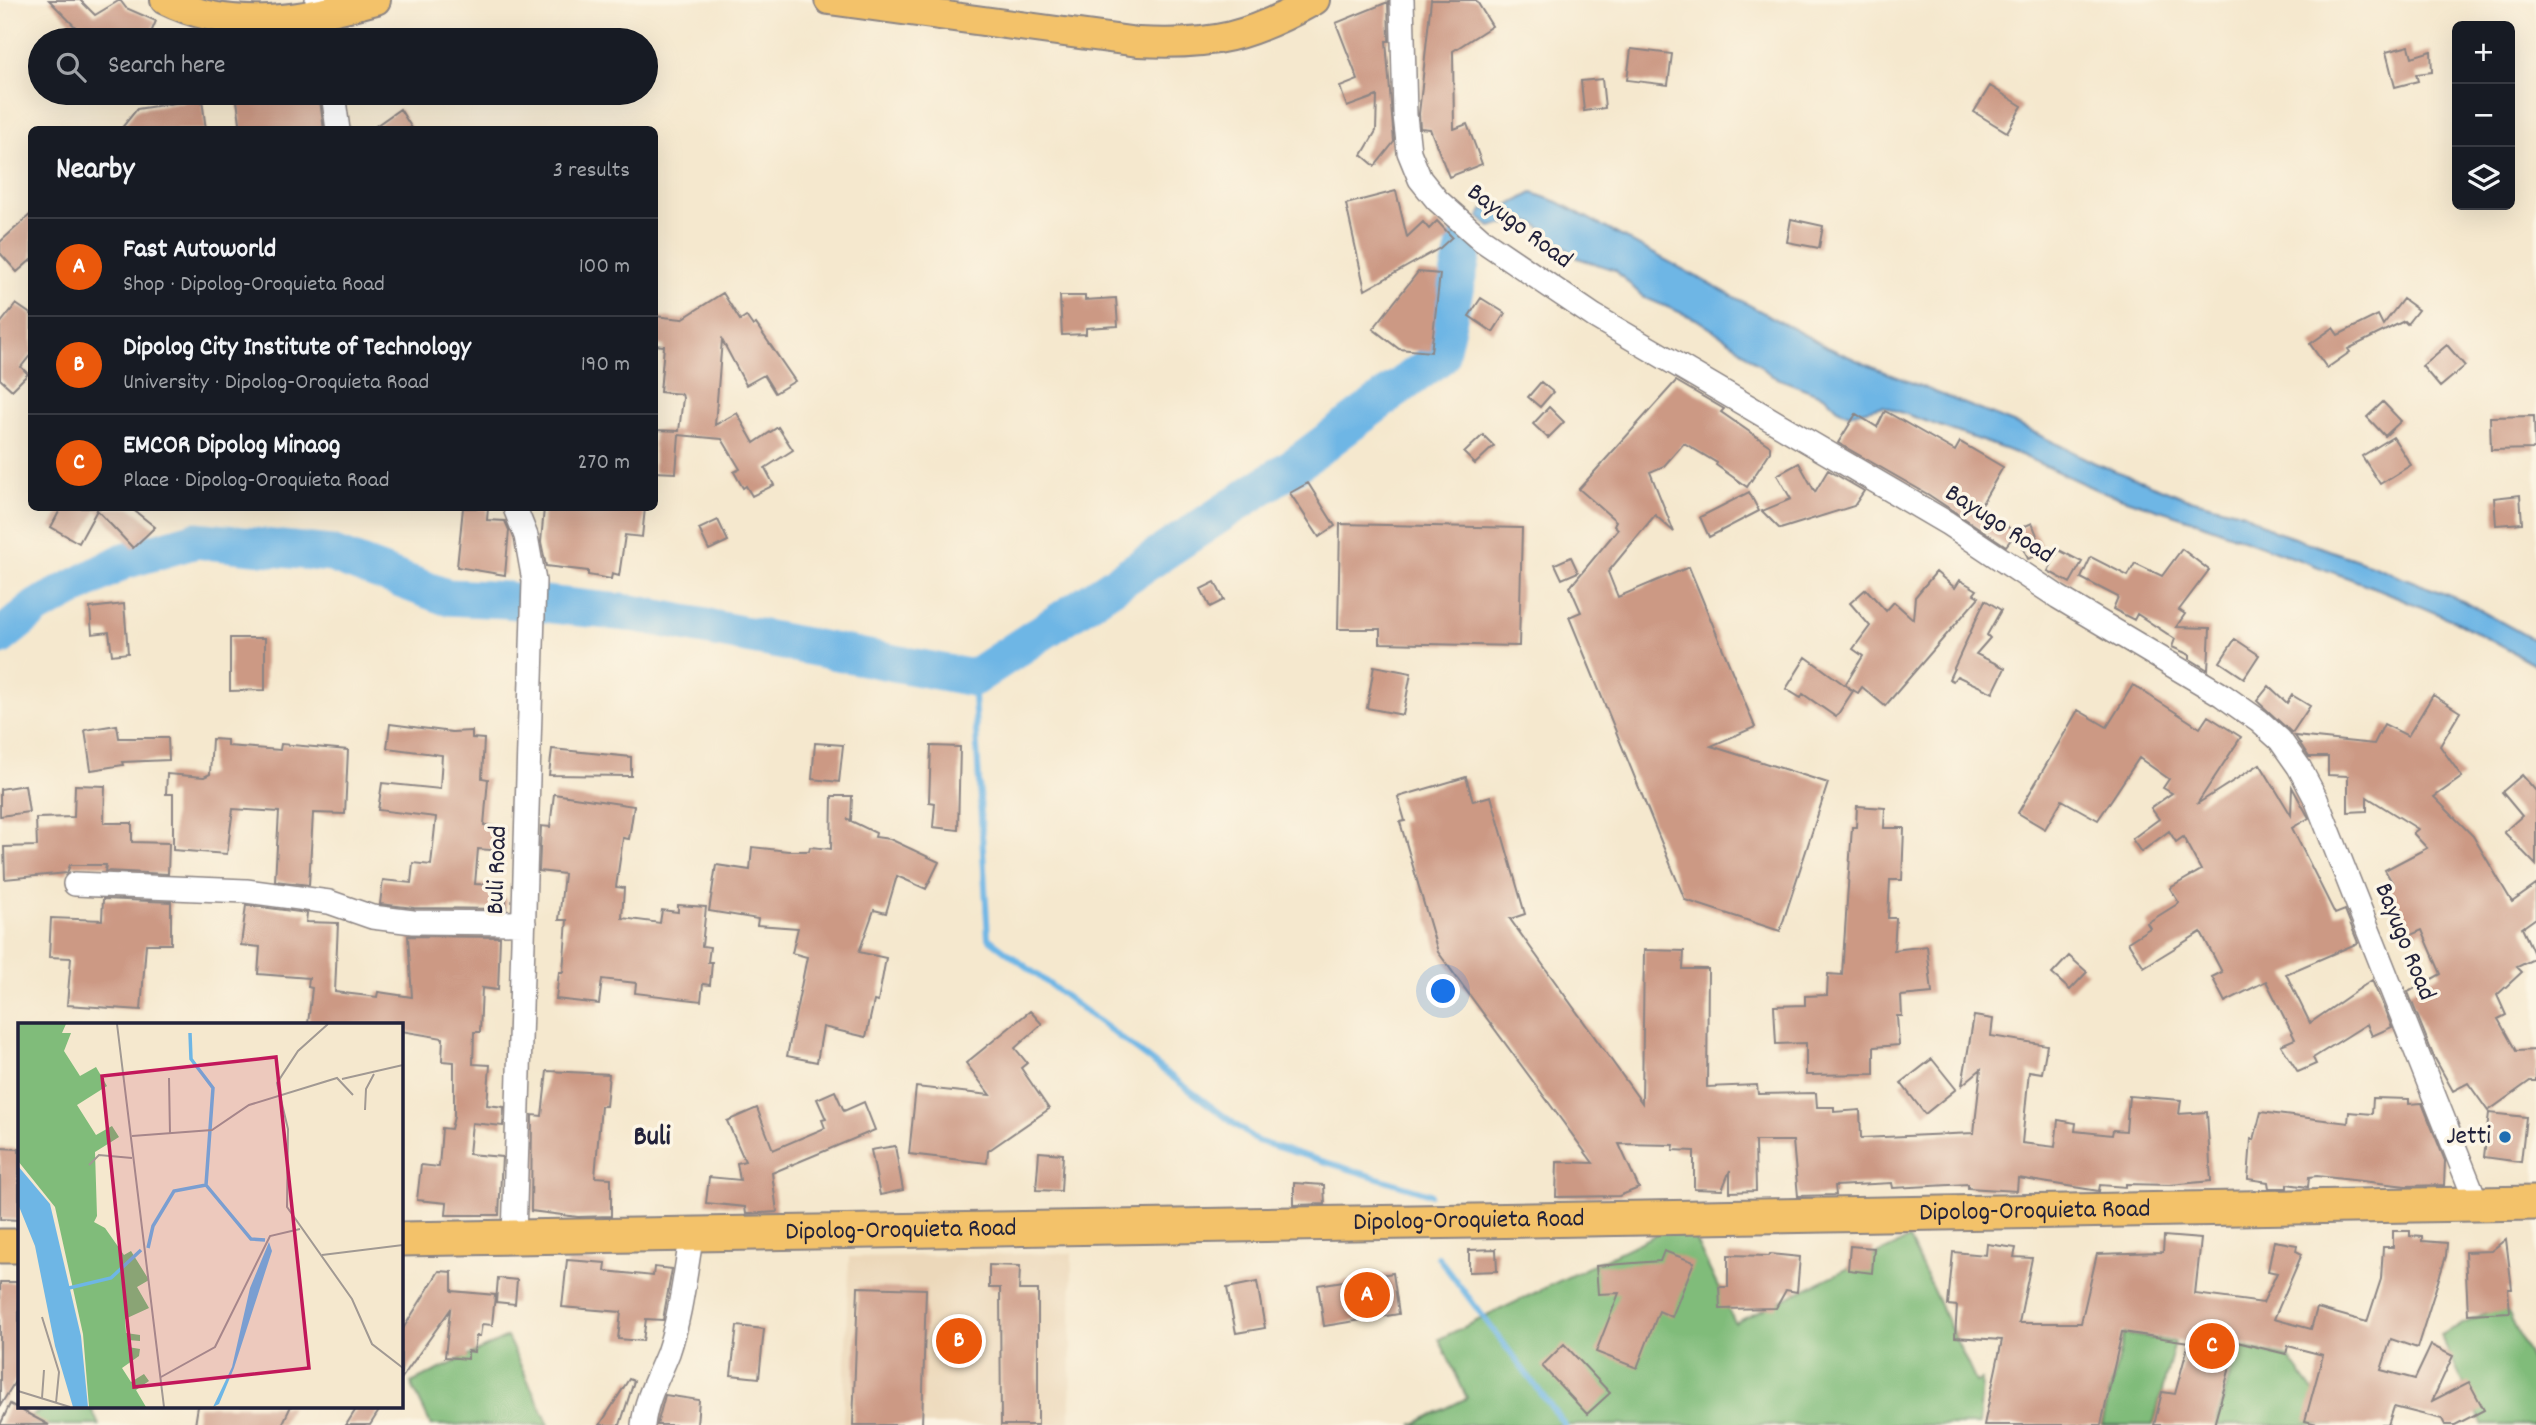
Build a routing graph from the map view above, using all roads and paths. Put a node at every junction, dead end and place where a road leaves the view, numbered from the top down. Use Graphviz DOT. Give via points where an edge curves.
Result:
graph roads {
  1 [pos="165,0"];
  2 [pos="376,0"];
  3 [pos="829,0"];
  4 [pos="1315,0"];
  5 [pos="1402,0"];
  6 [pos="321,18"];
  7 [pos="335,105"];
  8 [pos="337,126"];
  9 [pos="516,511"];
  10 [pos="75,884"];
  11 [pos="524,923"];
  12 [pos="2477,1203"];
  13 [pos="2536,1203"];
  14 [pos="692,1234"];
  15 [pos="514,1237"];
  16 [pos="402,1239"];
  17 [pos="0,1246"];
  18 [pos="18,1246"];
  19 [pos="643,1425"];
  1 -- 6 [label="main road" via="208,18"];
  2 -- 6 [label="main road"];
  3 -- 4 [label="main road" via="1180,44 1215,42 1250,32"];
  5 -- 12 [label="street, Bayugo Road" via="1409,152 1420,179 1437,200 1482,240 1594,316 1947,523 2058,597 2222,695 2280,740 2316,799"];
  7 -- 8 [label="street"];
  9 -- 11 [label="street, Buli Road" via="534,581"];
  10 -- 11 [label="street" via="246,891 329,902 372,917 413,922"];
  11 -- 15 [label="street, Buli Road"];
  12 -- 13 [label="highway, Dipolog-Oroquieta Road"];
  12 -- 14 [label="highway, Dipolog-Oroquieta Road"];
  14 -- 15 [label="highway, Dipolog-Oroquieta Road"];
  14 -- 19 [label="street" via="678,1315 668,1353 650,1389"];
  15 -- 16 [label="highway, Dipolog-Oroquieta Road"];
  17 -- 18 [label="highway"];
}
